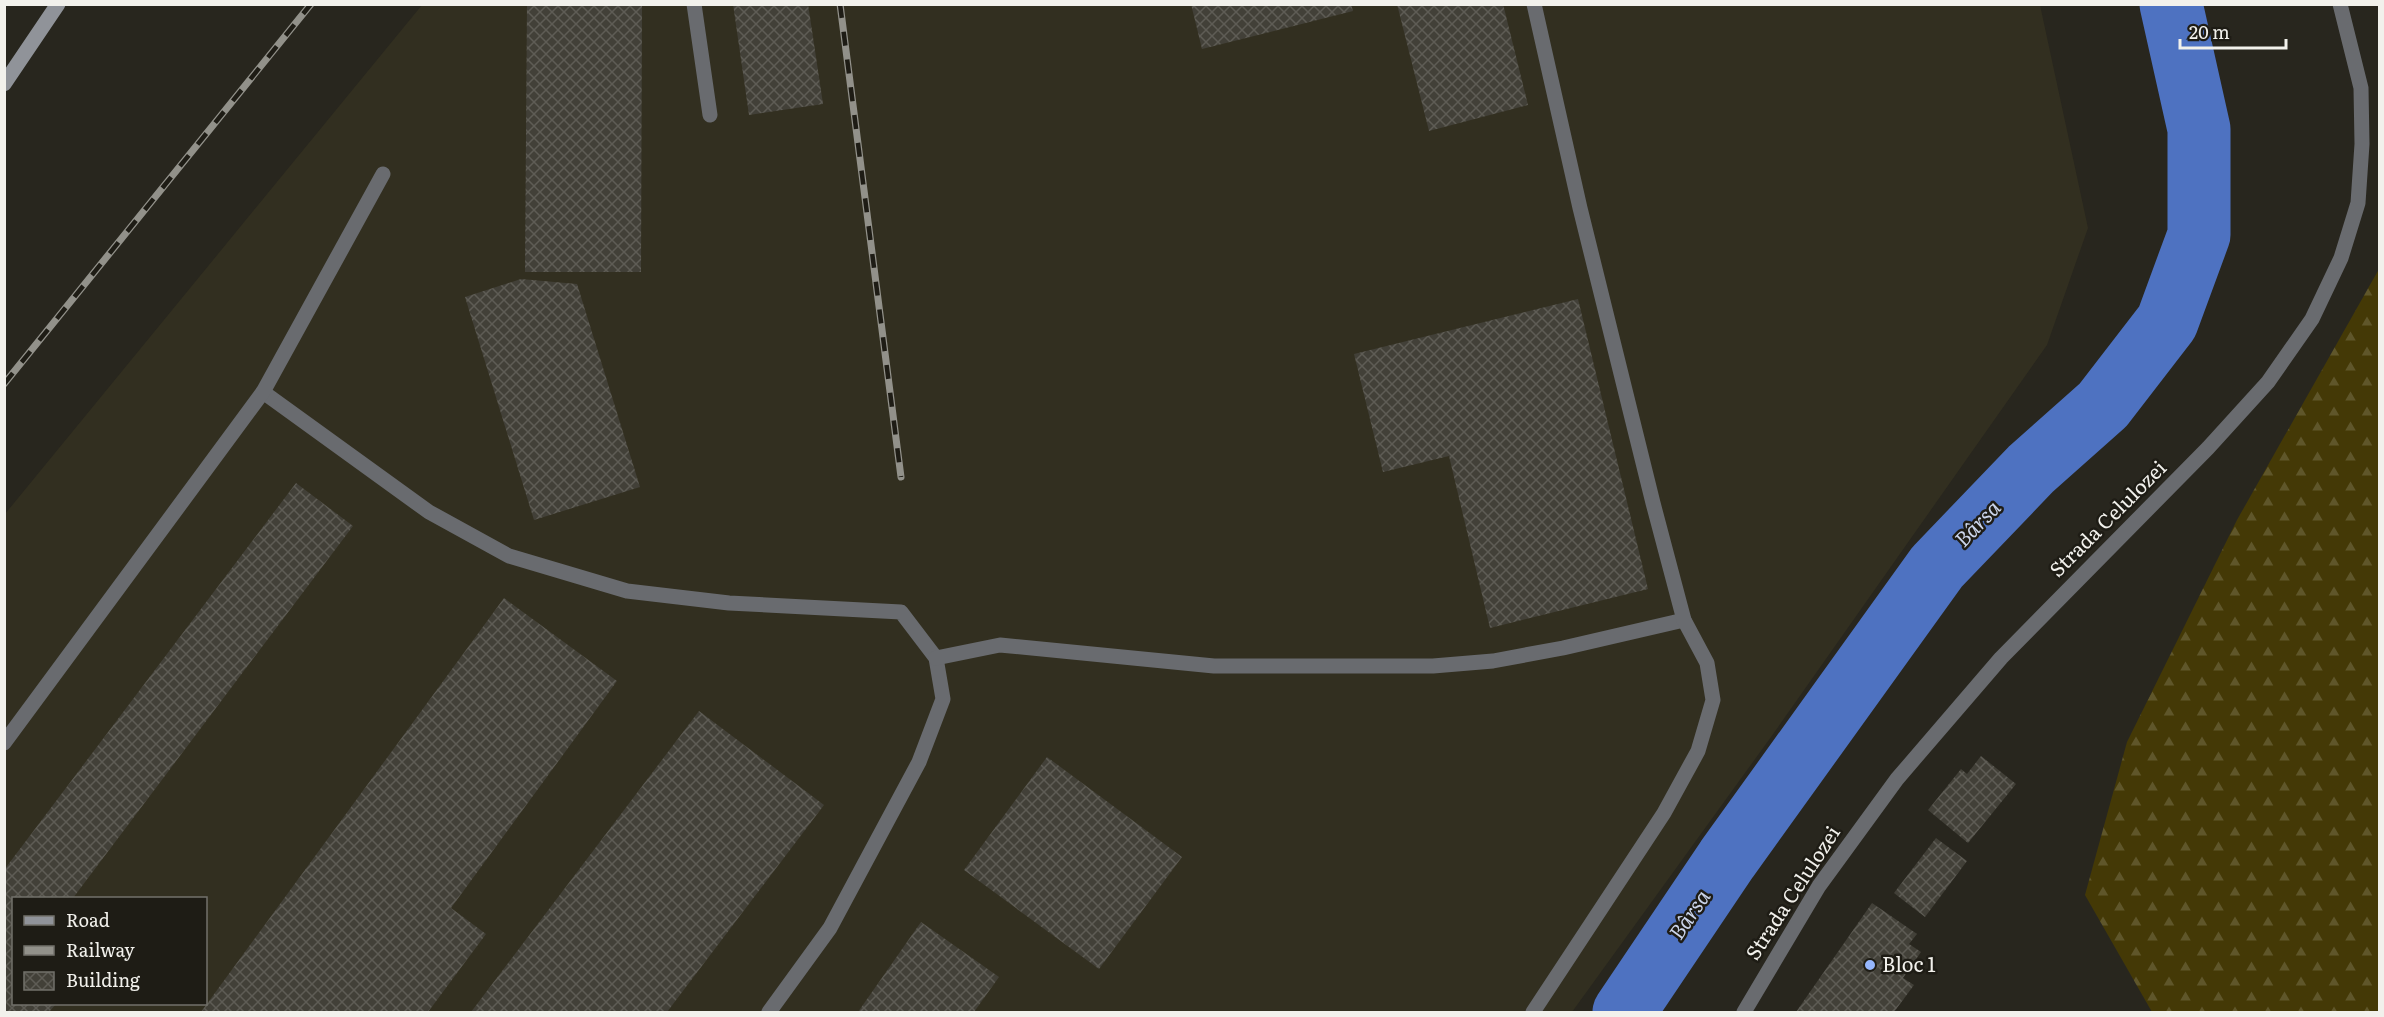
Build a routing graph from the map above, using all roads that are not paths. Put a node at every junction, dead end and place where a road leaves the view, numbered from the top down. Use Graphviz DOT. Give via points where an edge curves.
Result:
graph roads {
  1 [pos="58,4"];
  2 [pos="694,4"];
  3 [pos="1534,4"];
  4 [pos="2340,4"];
  5 [pos="4,84"];
  6 [pos="710,115"];
  7 [pos="383,174"];
  8 [pos="263,392"];
  9 [pos="1684,620"];
  10 [pos="936,658"];
  11 [pos="4,743"];
  12 [pos="769,1012"];
  13 [pos="1533,1012"];
  14 [pos="1744,1012"];
  1 -- 5 [label="main road"];
  2 -- 6 [label="street"];
  3 -- 9 [label="street" via="1580,208"];
  4 -- 14 [label="street, Strada Celulozei" via="2361,88 2358,203 2341,258 2312,319 2268,382 2001,658 1897,779 1819,886"];
  7 -- 8 [label="street"];
  8 -- 10 [label="street" via="429,512 509,556 627,591 729,603 901,612"];
  8 -- 11 [label="street"];
  9 -- 10 [label="street" via="1516,657 1433,666 1214,666 1000,645"];
  9 -- 13 [label="street" via="1707,663 1713,700 1698,751 1664,813"];
  10 -- 12 [label="street" via="943,699 919,762 830,928"];
}
